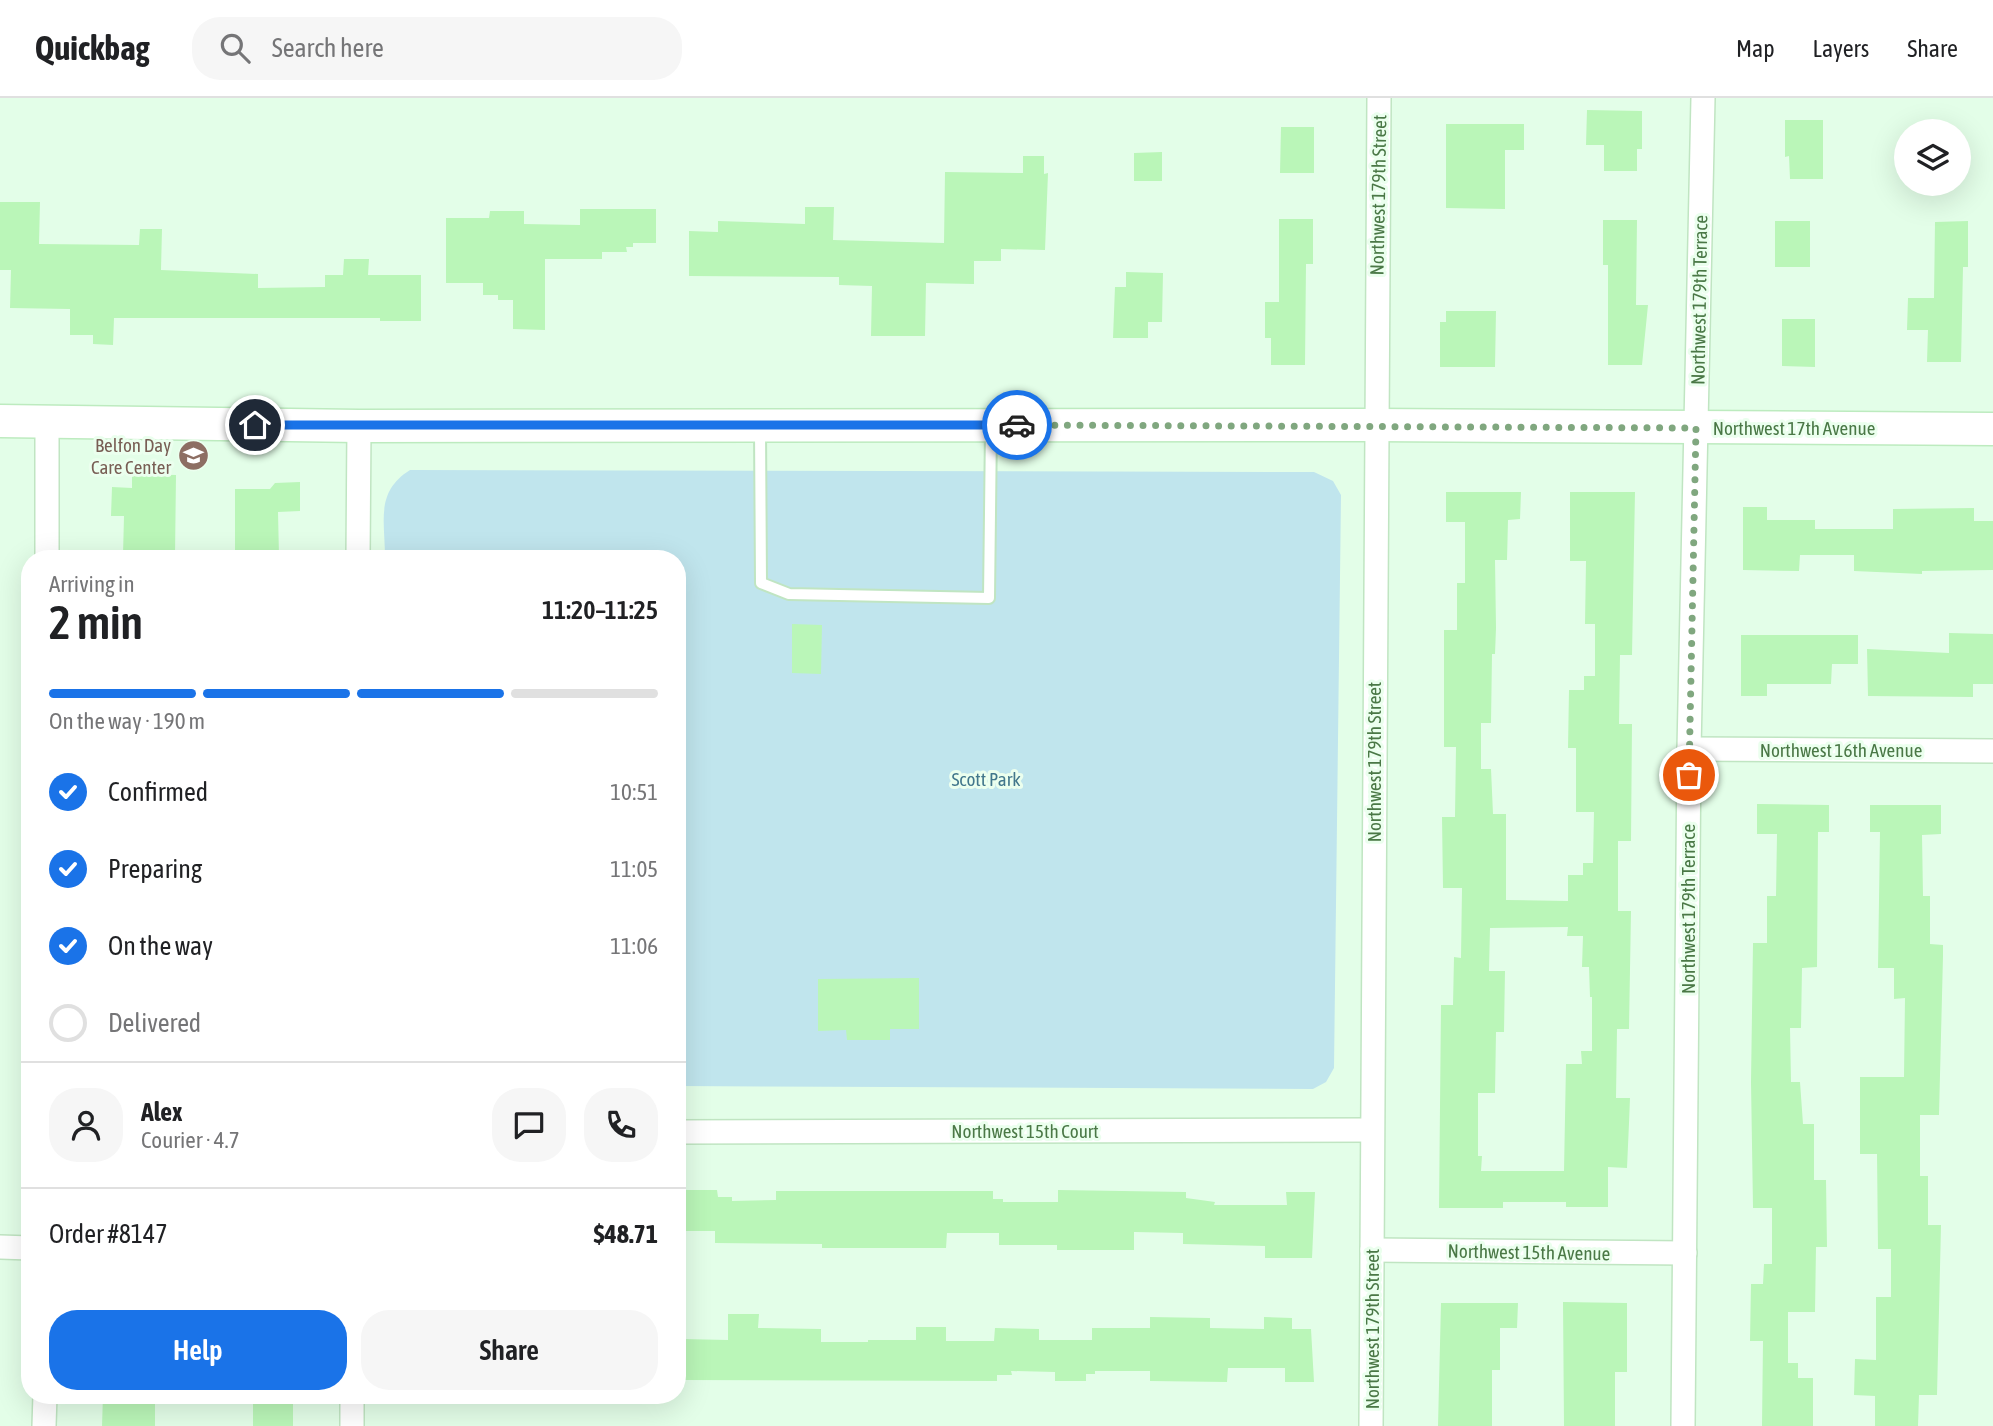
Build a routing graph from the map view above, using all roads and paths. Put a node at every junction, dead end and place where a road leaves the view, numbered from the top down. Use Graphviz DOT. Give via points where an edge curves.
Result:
graph roads {
  1 [pos="1379,98"];
  2 [pos="1703,98"];
  3 [pos="0,421"];
  4 [pos="47,422"];
  5 [pos="991,425"];
  6 [pos="1376,425"];
  7 [pos="359,426"];
  8 [pos="760,426"];
  9 [pos="1696,428"];
  10 [pos="1993,429"];
  11 [pos="47,550"];
  12 [pos="358,550"];
  13 [pos="1689,749"];
  14 [pos="1993,751"];
  15 [pos="1373,1130"];
  16 [pos="686,1132"];
  17 [pos="0,1247"];
  18 [pos="21,1248"];
  19 [pos="1372,1250"];
  20 [pos="1685,1253"];
  21 [pos="45,1404"];
  22 [pos="352,1404"];
  23 [pos="44,1426"];
  24 [pos="352,1426"];
  25 [pos="1371,1426"];
  26 [pos="1683,1426"];
  1 -- 6 [label="street, Northwest 179th Street"];
  2 -- 9 [label="street, Northwest 179th Terrace"];
  3 -- 4 [label="street, Northwest 17th Avenue"];
  4 -- 7 [label="street, Northwest 17th Avenue"];
  4 -- 11 [label="street"];
  5 -- 6 [label="street, Northwest 17th Avenue"];
  5 -- 8 [label="street, Northwest 17th Avenue"];
  5 -- 8 [label="lane" via="989,598 789,594 761,583"];
  6 -- 9 [label="street, Northwest 17th Avenue"];
  6 -- 15 [label="street, Northwest 179th Street"];
  7 -- 8 [label="street, Northwest 17th Avenue"];
  7 -- 12 [label="street"];
  9 -- 10 [label="street, Northwest 17th Avenue"];
  9 -- 13 [label="street, Northwest 179th Terrace"];
  13 -- 14 [label="street, Northwest 16th Avenue"];
  13 -- 20 [label="street, Northwest 179th Terrace"];
  15 -- 16 [label="street, Northwest 15th Court"];
  15 -- 19 [label="street, Northwest 179th Street"];
  17 -- 18 [label="street"];
  19 -- 20 [label="street, Northwest 15th Avenue"];
  19 -- 25 [label="street, Northwest 179th Street"];
  20 -- 26 [label="street, Northwest 179th Terrace"];
  21 -- 23 [label="street"];
  22 -- 24 [label="street"];
}
